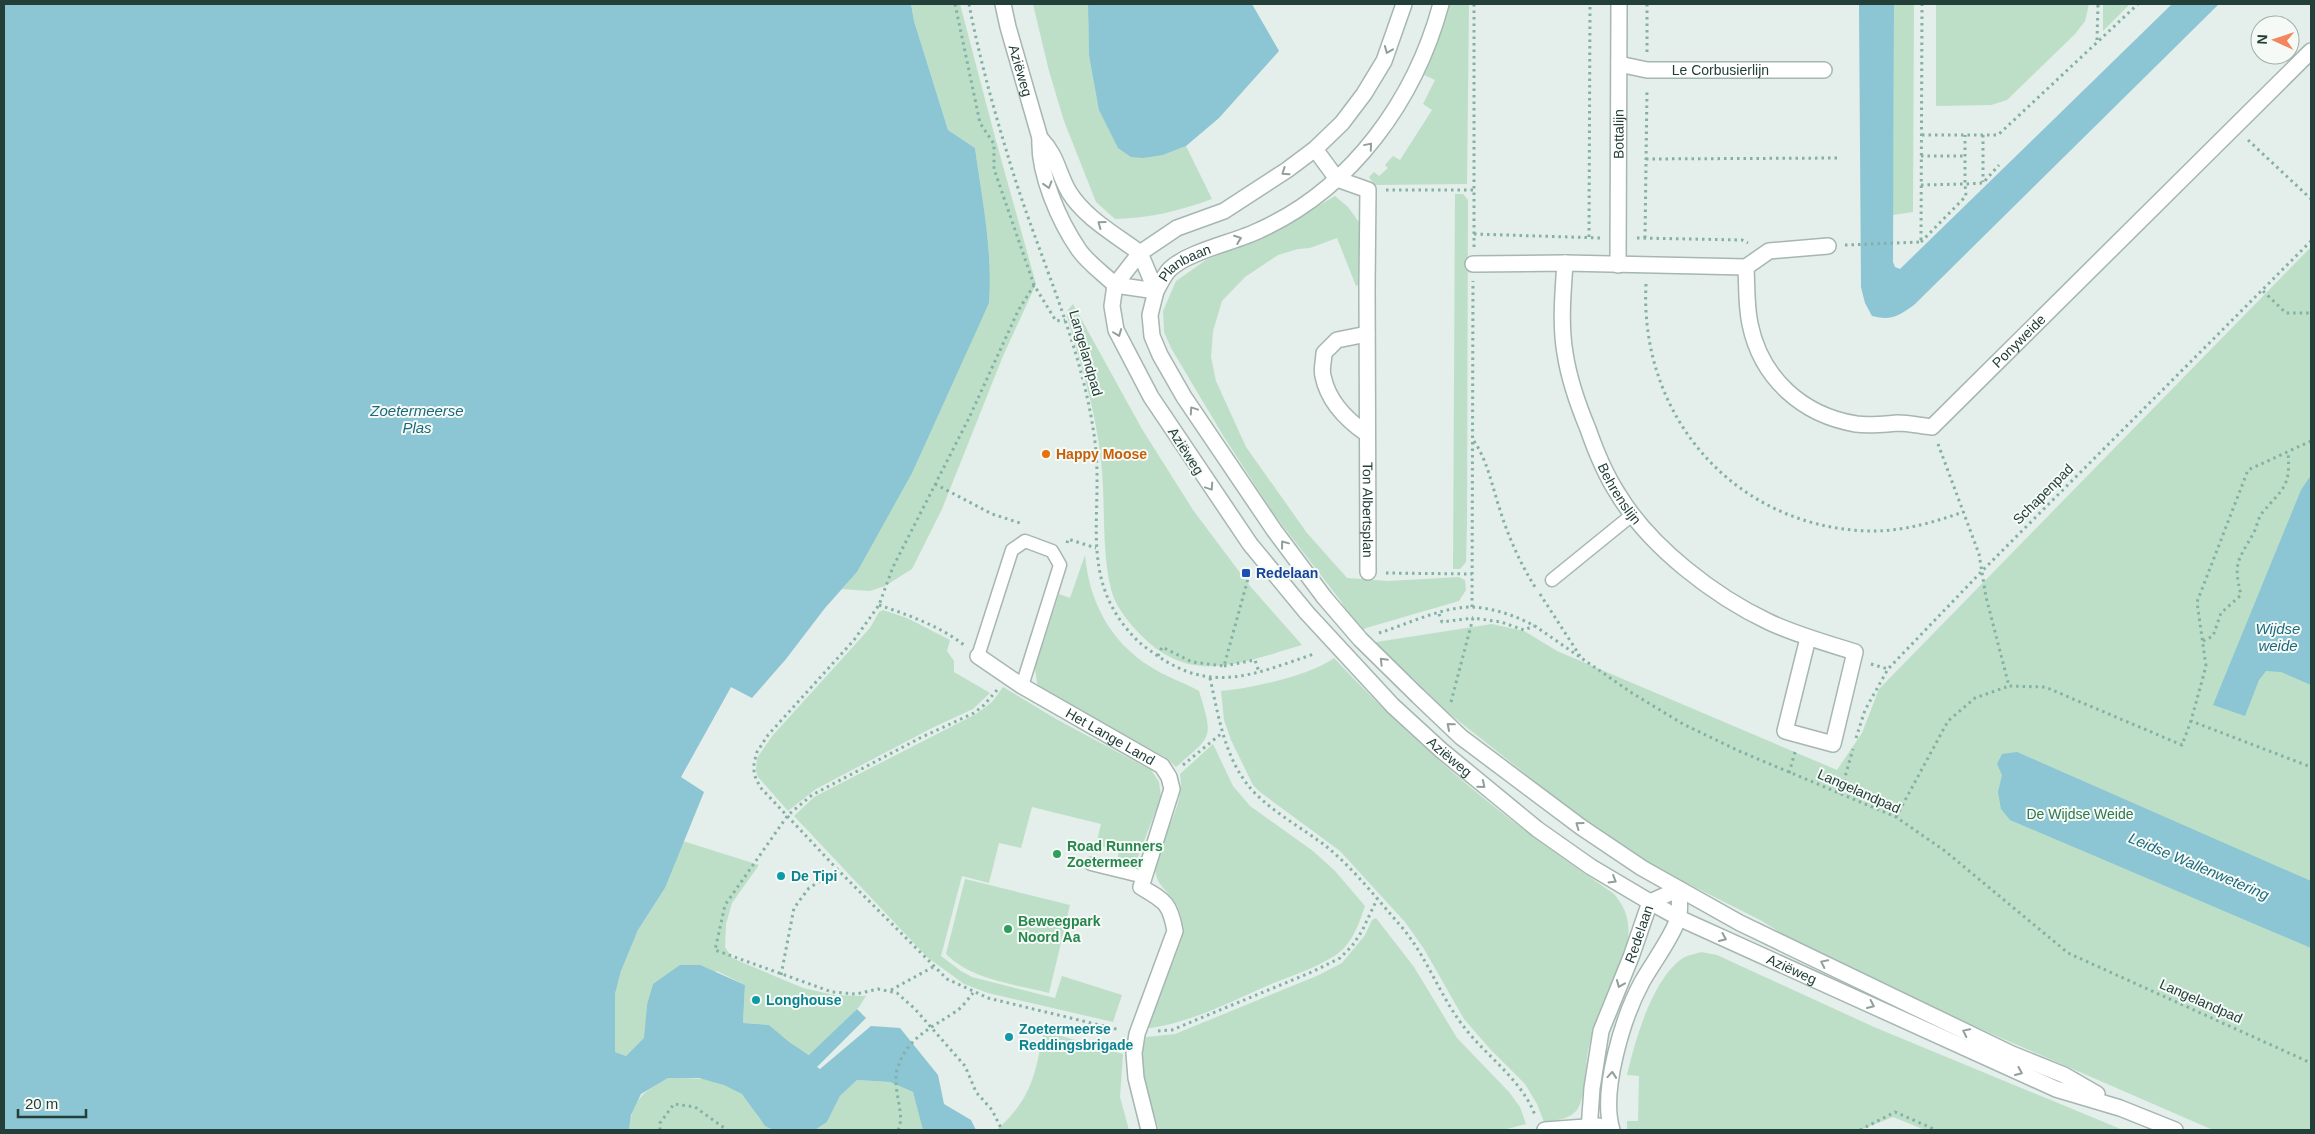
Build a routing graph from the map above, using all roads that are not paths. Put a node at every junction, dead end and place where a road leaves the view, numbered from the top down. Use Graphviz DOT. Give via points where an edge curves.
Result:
graph roads {
  1 [pos="1003,4"];
  2 [pos="1404,4"];
  3 [pos="1441,4"];
  4 [pos="1619,4"];
  5 [pos="2311,51"];
  6 [pos="1619,64"];
  7 [pos="1824,70"];
  8 [pos="1040,138"];
  9 [pos="1315,150"];
  10 [pos="1337,179"];
  11 [pos="1828,246"];
  12 [pos="1140,253"];
  13 [pos="1564,263"];
  14 [pos="1473,264"];
  15 [pos="1618,264"];
  16 [pos="1746,267"];
  17 [pos="1115,285"];
  18 [pos="1156,291"];
  19 [pos="1367,334"];
  20 [pos="1367,434"];
  21 [pos="1632,515"];
  22 [pos="1368,572"];
  23 [pos="1552,580"];
  24 [pos="1808,638"];
  25 [pos="978,656"];
  26 [pos="1022,686"];
  27 [pos="1091,864"];
  28 [pos="1144,878"];
  29 [pos="1679,889"];
  30 [pos="1650,902"];
  31 [pos="1679,918"];
  32 [pos="2120,1108"];
  33 [pos="1542,1127"];
  34 [pos="1611,1127"];
  35 [pos="1589,1129"];
  36 [pos="1150,1130"];
  37 [pos="2175,1130"];
  1 -- 8 [label="street, Aziëweg"];
  2 -- 9 [label="street, one-way" via="1384,61 1364,94 1342,123"];
  10 -- 3 [label="street, Planbaan, one-way" via="1368,148 1392,114 1420,66"];
  4 -- 6 [label="street, Bottalijn"];
  5 -- 16 [label="street, Ponyweide" via="1932,427 1843,422 1806,407 1790,395 1763,362 1755,344 1747,301"];
  6 -- 7 [label="street, Le Corbusierlijn" via="1647,70"];
  6 -- 15 [label="street, Bottalijn"];
  12 -- 8 [label="street, Aziëweg, one-way" via="1086,213 1069,192 1052,150"];
  8 -- 17 [label="street, Aziëweg, one-way" via="1039,155 1054,203 1080,250"];
  9 -- 10 [label="street"];
  9 -- 12 [label="street, one-way" via="1224,211 1177,228"];
  18 -- 10 [label="street, Planbaan, one-way" via="1169,270 1182,260 1289,216"];
  10 -- 19 [label="street, Ton Albertsplan" via="1368,190"];
  11 -- 16 [label="street" via="1769,251"];
  12 -- 17 [label="street"];
  12 -- 18 [label="street"];
  13 -- 14 [label="street"];
  13 -- 15 [label="street"];
  13 -- 21 [label="street, Behrenslijn" via="1564,352 1573,388 1600,462"];
  15 -- 16 [label="street"];
  17 -- 18 [label="street, Planbaan"];
  17 -- 30 [label="street, Aziëweg, one-way, bridge" via="1112,306 1116,330 1151,397 1250,544 1307,613 1393,706 1441,750 1538,829 1591,867"];
  29 -- 18 [label="street, Aziëweg, one-way, bridge" via="1574,822 1461,737 1360,639 1324,597 1251,497 1184,397 1152,336 1150,315"];
  19 -- 20 [label="street, Ton Albertsplan"];
  19 -- 20 [label="street" via="1337,340 1324,352 1322,376 1336,405 1351,423"];
  20 -- 22 [label="street, Ton Albertsplan"];
  21 -- 23 [label="lane"];
  21 -- 24 [label="street, Behrenslijn" via="1697,577 1738,606"];
  24 -- 24 [label="street, Behrenslijn" via="1785,731 1833,744 1855,652"];
  25 -- 26 [label="street, Het Lange Land"];
  25 -- 26 [label="lane" via="1012,550 1025,541 1052,550 1060,565"];
  26 -- 28 [label="street, Het Lange Land" via="1162,766 1169,777 1172,789"];
  27 -- 28 [label="lane"];
  28 -- 36 [label="street" via="1141,887 1164,900 1172,915 1175,931 1137,1034 1134,1053 1136,1078"];
  29 -- 30 [label="street, Redelaan"];
  29 -- 31 [label="street"];
  32 -- 29 [label="street, Aziëweg, one-way" via="2064,1075 2012,1054 1740,923"];
  30 -- 31 [label="street, Aziëweg"];
  30 -- 35 [label="street, Redelaan, one-way" via="1601,1031"];
  31 -- 32 [label="street, Aziëweg, one-way" via="2056,1089"];
  34 -- 31 [label="street, Redelaan, one-way" via="1614,1054 1640,985"];
  32 -- 37 [label="street, Aziëweg"];
  33 -- 35 [label="street"];
  34 -- 35 [label="street"];
}
